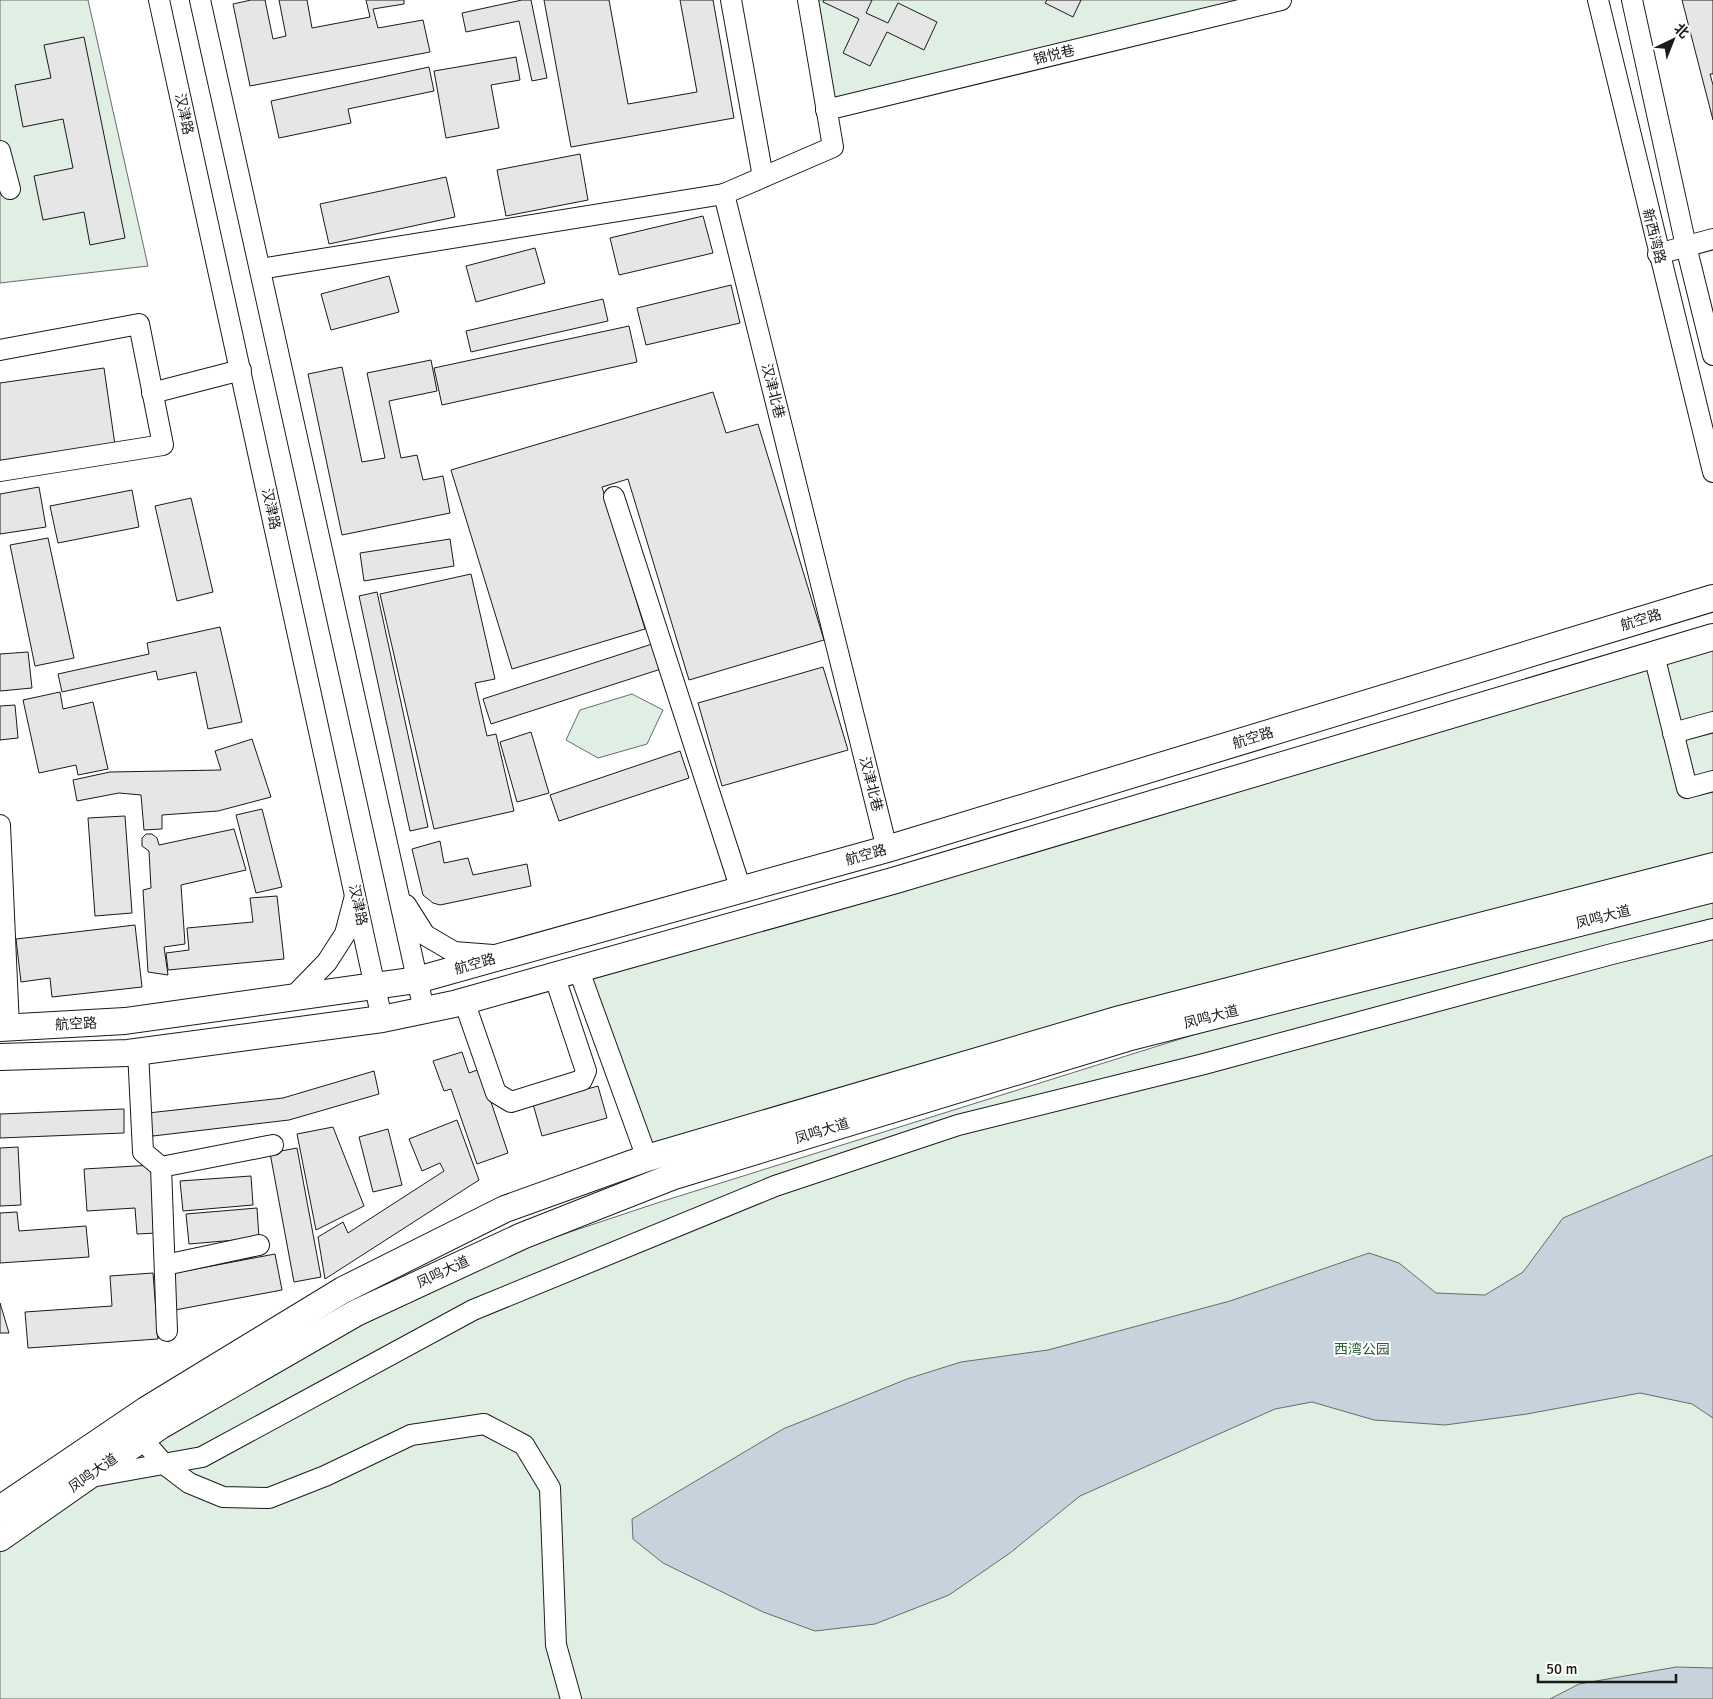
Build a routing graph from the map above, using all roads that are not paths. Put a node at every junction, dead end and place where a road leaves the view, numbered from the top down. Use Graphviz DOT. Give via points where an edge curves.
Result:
graph roads {
  1 [pos="159,0"];
  2 [pos="203,0"];
  3 [pos="731,0"];
  4 [pos="808,0"];
  5 [pos="1281,0"];
  6 [pos="1598,0"];
  7 [pos="1632,0"];
  8 [pos="826,110"];
  9 [pos="0,151"];
  10 [pos="763,177"];
  11 [pos="10,190"];
  12 [pos="724,194"];
  13 [pos="1713,239"];
  14 [pos="1686,246"];
  15 [pos="1658,254"];
  16 [pos="260,269"];
  17 [pos="0,350"];
  18 [pos="1713,355"];
  19 [pos="241,370"];
  20 [pos="152,393"];
  21 [pos="0,471"];
  22 [pos="1713,472"];
  23 [pos="614,497"];
  24 [pos="1713,598"];
  25 [pos="1713,637"];
  26 [pos="1654,655"];
  27 [pos="1713,722"];
  28 [pos="1673,733"];
  29 [pos="1713,781"];
  30 [pos="0,825"];
  31 [pos="887,849"];
  32 [pos="1713,866"];
  33 [pos="741,890"];
  34 [pos="1713,890"];
  35 [pos="356,894"];
  36 [pos="398,894"];
  37 [pos="1713,929"];
  38 [pos="505,956"];
  39 [pos="566,972"];
  40 [pos="417,980"];
  41 [pos="376,987"];
  42 [pos="292,998"];
  43 [pos="464,1002"];
  44 [pos="424,1010"];
  45 [pos="382,1019"];
  46 [pos="5,1028"];
  47 [pos="138,1051"];
  48 [pos="0,1058"];
  49 [pos="273,1145"];
  50 [pos="647,1158"];
  51 [pos="161,1167"];
  52 [pos="259,1246"];
  53 [pos="165,1265"];
  54 [pos="167,1331"];
  55 [pos="142,1439"];
  56 [pos="164,1464"];
  57 [pos="86,1478"];
  58 [pos="0,1509"];
  59 [pos="0,1538"];
  60 [pos="571,1699"];
  1 -- 19 [label="street, 汉津路"];
  2 -- 16 [label="street"];
  3 -- 10 [label="street"];
  4 -- 8 [label="street"];
  5 -- 8 [label="street, 锦悦巷"];
  6 -- 15 [label="street, 新西湾路"];
  7 -- 14 [label="street, 新西湾路"];
  8 -- 10 [label="street" via="832,147"];
  9 -- 11 [label="street"];
  10 -- 12 [label="street"];
  12 -- 16 [label="street"];
  12 -- 31 [label="street, 汉津北巷"];
  13 -- 14 [label="street"];
  14 -- 15 [label="street"];
  14 -- 18 [label="street, 新西湾路"];
  15 -- 22 [label="street, 新西湾路"];
  16 -- 36 [label="street"];
  17 -- 20 [label="street" via="139,324"];
  19 -- 20 [label="street"];
  19 -- 35 [label="street, 汉津路"];
  20 -- 21 [label="street" via="163,446"];
  23 -- 33 [label="street"];
  24 -- 31 [label="main road, 航空路"];
  25 -- 26 [label="main road"];
  26 -- 28 [label="street"];
  26 -- 39 [label="main road" via="896,880"];
  27 -- 28 [label="street"];
  28 -- 29 [label="street" via="1687,788"];
  30 -- 46 [label="street"];
  31 -- 33 [label="main road, 航空路"];
  32 -- 50 [label="main road, 凤鸣大道" via="1120,1019"];
  33 -- 38 [label="main road, 航空路"];
  34 -- 55 [label="main road, 凤鸣大道" via="1127,1038 674,1176 522,1236 356,1313"];
  35 -- 41 [label="street, 汉津路"];
  35 -- 42 [label="street" via="345,934 327,962"];
  36 -- 38 [label="street" via="425,935 454,952"];
  36 -- 40 [label="street"];
  37 -- 56 [label="street" via="1204,1064 958,1125 775,1186 473,1310 202,1457"];
  38 -- 40 [label="main road, 航空路"];
  39 -- 43 [label="main road"];
  39 -- 43 [label="street" via="586,1071 582,1080 510,1102 496,1093"];
  39 -- 50 [label="street"];
  40 -- 41 [label="main road, 航空路"];
  40 -- 44 [label="street"];
  41 -- 42 [label="main road, 航空路"];
  41 -- 45 [label="street, 汉津路"];
  42 -- 46 [label="main road, 航空路" via="125,1021"];
  43 -- 44 [label="main road"];
  44 -- 45 [label="main road"];
  45 -- 47 [label="main road"];
  47 -- 48 [label="main road"];
  47 -- 51 [label="street" via="143,1152"];
  49 -- 51 [label="street"];
  50 -- 58 [label="main road, 凤鸣大道" via="505,1209 343,1290 146,1410"];
  51 -- 53 [label="street"];
  52 -- 53 [label="street"];
  53 -- 54 [label="street"];
  55 -- 56 [label="street"];
  55 -- 57 [label="main road, 凤鸣大道"];
  56 -- 57 [label="street"];
  56 -- 60 [label="street" via="189,1483 223,1498 269,1498 411,1436 484,1424 524,1445 550,1488 556,1645"];
  57 -- 59 [label="main road, 凤鸣大道"];
}
